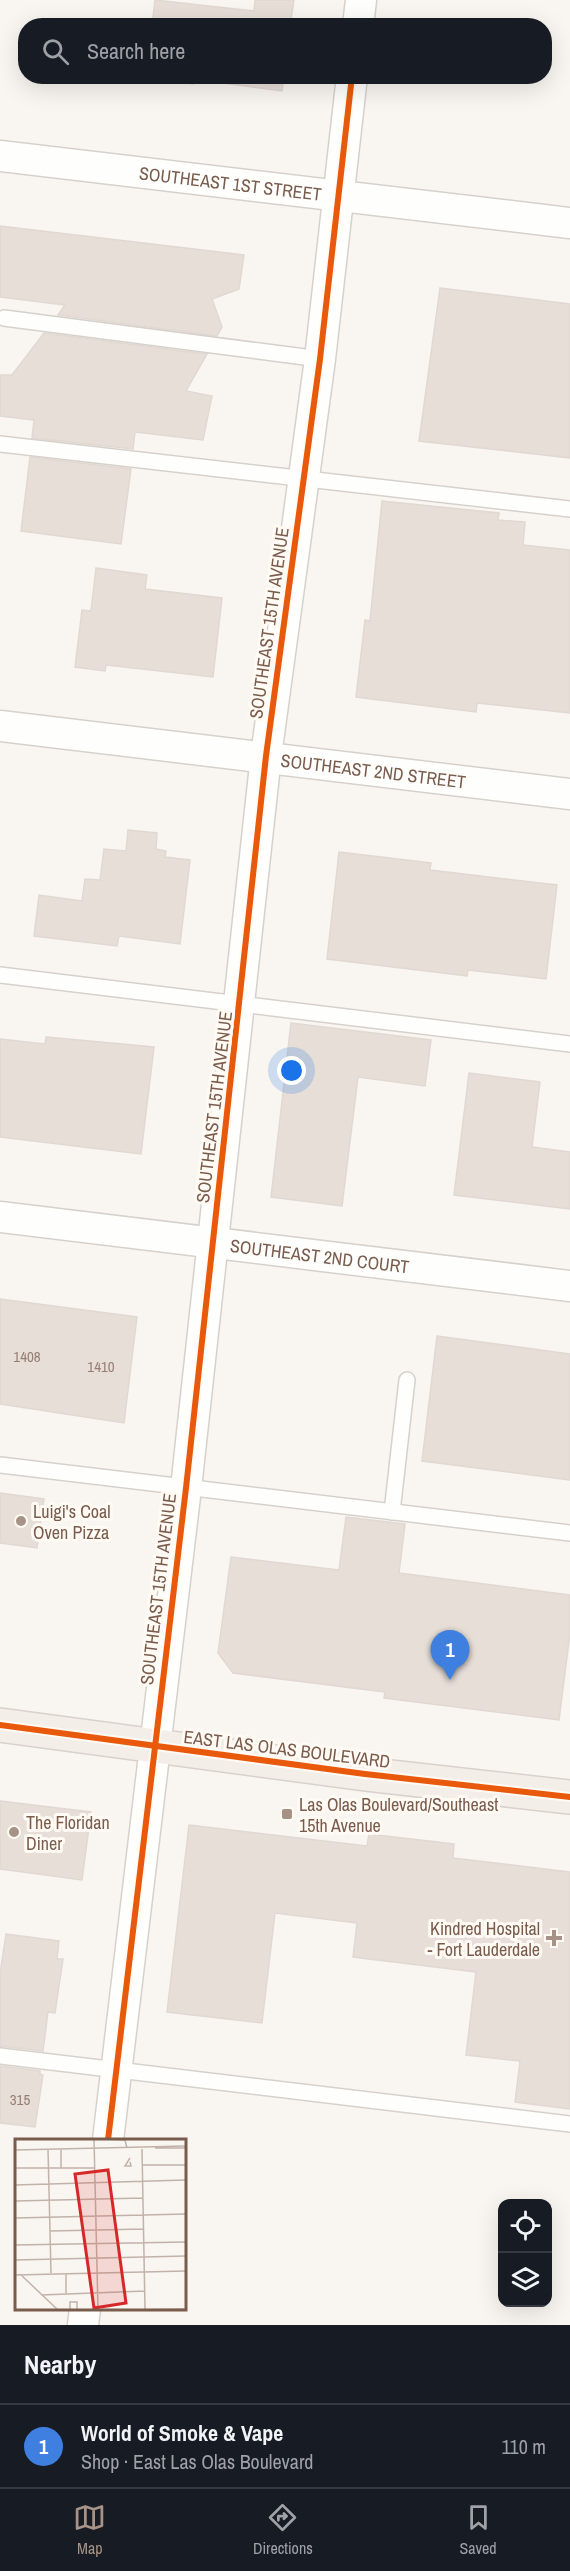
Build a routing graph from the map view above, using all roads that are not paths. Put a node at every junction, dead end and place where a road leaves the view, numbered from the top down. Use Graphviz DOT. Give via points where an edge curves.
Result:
graph roads {
  1 [pos="361,0"];
  2 [pos="359,18"];
  3 [pos="351,84"];
  4 [pos="0,156"];
  5 [pos="339,196"];
  6 [pos="570,223"];
  7 [pos="4,318"];
  8 [pos="320,359"];
  9 [pos="0,444"];
  10 [pos="304,478"];
  11 [pos="570,509"];
  12 [pos="0,726"];
  13 [pos="266,756"];
  14 [pos="570,794"];
  15 [pos="0,975"];
  16 [pos="241,1004"];
  17 [pos="570,1044"];
  18 [pos="0,1217"];
  19 [pos="213,1243"];
  20 [pos="570,1286"];
  21 [pos="407,1380"];
  22 [pos="0,1464"];
  23 [pos="186,1488"];
  24 [pos="392,1512"];
  25 [pos="570,1533"];
  26 [pos="0,1725"];
  27 [pos="153,1747"];
  28 [pos="570,1797"];
  29 [pos="0,2056"];
  30 [pos="118,2071"];
  31 [pos="570,2124"];
  32 [pos="108,2139"];
  33 [pos="86,2310"];
  34 [pos="83,2325"];
  1 -- 2 [label="street"];
  3 -- 5 [label="street, SOUTHEAST 15TH AVENUE"];
  4 -- 5 [label="street, SOUTHEAST 1ST STREET"];
  5 -- 6 [label="street, SOUTHEAST 1ST STREET"];
  5 -- 8 [label="street, SOUTHEAST 15TH AVENUE"];
  7 -- 8 [label="lane"];
  8 -- 10 [label="street, SOUTHEAST 15TH AVENUE"];
  9 -- 10 [label="lane"];
  10 -- 11 [label="lane"];
  10 -- 13 [label="street, SOUTHEAST 15TH AVENUE"];
  12 -- 13 [label="street, SOUTHEAST 2ND STREET"];
  13 -- 14 [label="street, SOUTHEAST 2ND STREET"];
  13 -- 16 [label="street, SOUTHEAST 15TH AVENUE"];
  15 -- 16 [label="lane"];
  16 -- 17 [label="lane"];
  16 -- 19 [label="street, SOUTHEAST 15TH AVENUE"];
  18 -- 19 [label="street, SOUTHEAST 2ND COURT"];
  19 -- 20 [label="street, SOUTHEAST 2ND COURT"];
  19 -- 23 [label="street, SOUTHEAST 15TH AVENUE"];
  21 -- 24 [label="lane"];
  22 -- 23 [label="lane"];
  23 -- 24 [label="lane"];
  23 -- 27 [label="street, SOUTHEAST 15TH AVENUE"];
  24 -- 25 [label="lane"];
  26 -- 27 [label="main road, EAST LAS OLAS BOULEVARD"];
  27 -- 28 [label="main road, EAST LAS OLAS BOULEVARD"];
  27 -- 30 [label="street, SOUTHEAST 15TH AVENUE"];
  29 -- 30 [label="lane"];
  30 -- 31 [label="lane"];
  30 -- 32 [label="street, SOUTHEAST 15TH AVENUE"];
  33 -- 34 [label="street"];
}
